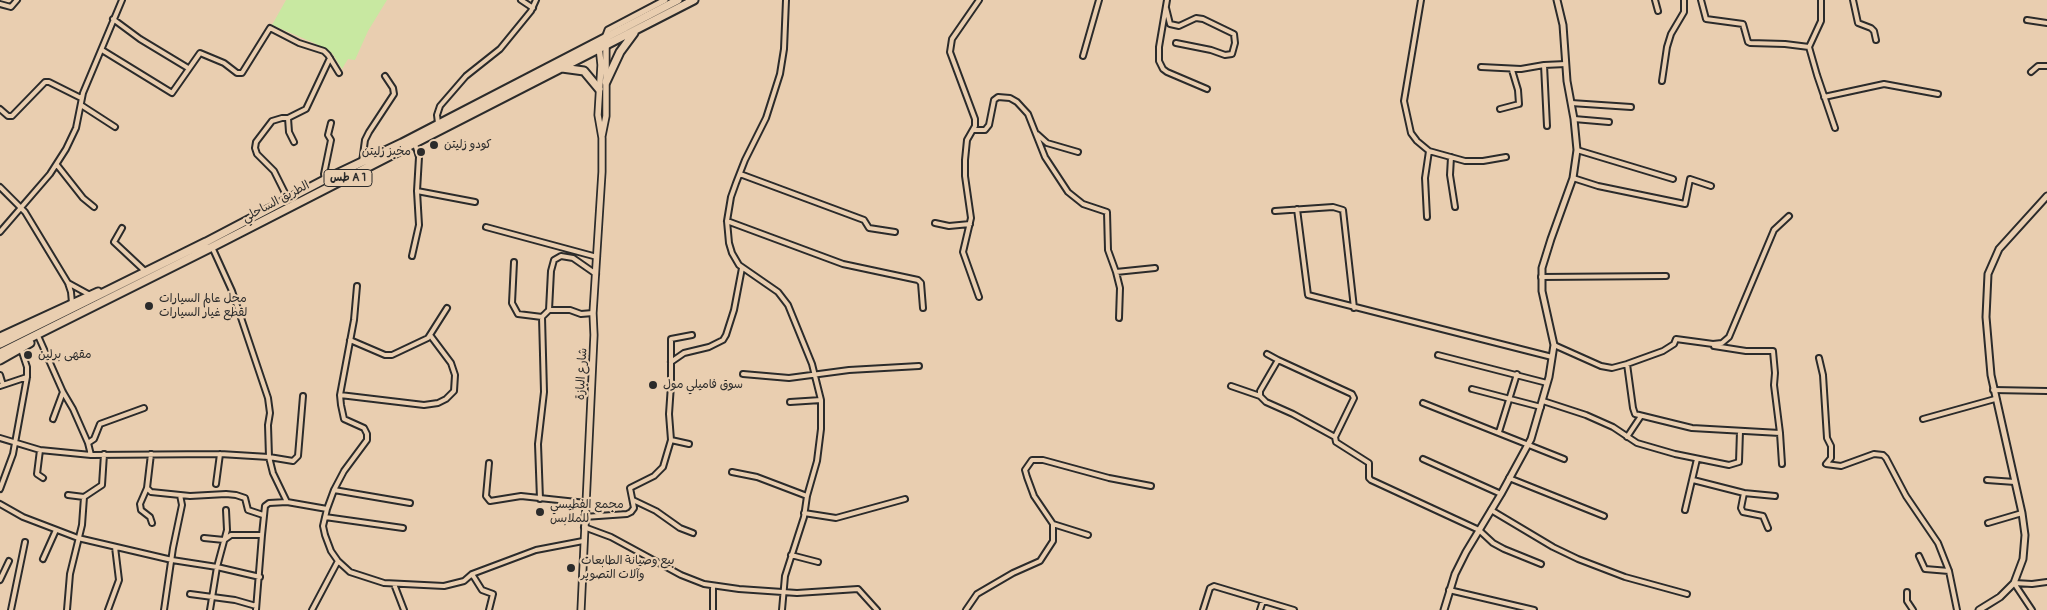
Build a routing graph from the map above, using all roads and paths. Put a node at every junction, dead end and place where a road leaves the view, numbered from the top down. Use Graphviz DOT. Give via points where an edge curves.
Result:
graph roads {
  1 [pos="17,0"];
  2 [pos="122,0"];
  3 [pos="521,0"];
  4 [pos="536,0"];
  5 [pos="665,0"];
  6 [pos="678,0"];
  7 [pos="694,0"];
  8 [pos="786,0"];
  9 [pos="979,0"];
  10 [pos="1099,0"];
  11 [pos="1167,0"];
  12 [pos="1421,0"];
  13 [pos="1557,0"];
  14 [pos="1655,0"];
  15 [pos="1684,0"];
  16 [pos="1701,0"];
  17 [pos="1821,0"];
  18 [pos="1853,0"];
  19 [pos="0,4"];
  20 [pos="533,8"];
  21 [pos="1166,8"];
  22 [pos="1658,11"];
  23 [pos="113,19"];
  24 [pos="2028,20"];
  25 [pos="2047,23"];
  26 [pos="636,30"];
  27 [pos="1876,40"];
  28 [pos="603,43"];
  29 [pos="1176,43"];
  30 [pos="1809,47"];
  31 [pos="102,50"];
  32 [pos="1083,56"];
  33 [pos="330,58"];
  34 [pos="1544,64"];
  35 [pos="1566,64"];
  36 [pos="2047,66"];
  37 [pos="1481,67"];
  38 [pos="188,68"];
  39 [pos="562,68"];
  40 [pos="1512,70"];
  41 [pos="2031,72"];
  42 [pos="339,73"];
  43 [pos="385,76"];
  44 [pos="1662,81"];
  45 [pos="606,82"];
  46 [pos="599,89"];
  47 [pos="1207,89"];
  48 [pos="1938,94"];
  49 [pos="1824,97"];
  50 [pos="82,98"];
  51 [pos="1571,102"];
  52 [pos="81,105"];
  53 [pos="1631,107"];
  54 [pos="0,108"];
  55 [pos="1500,109"];
  56 [pos="288,118"];
  57 [pos="1574,119"];
  58 [pos="1609,122"];
  59 [pos="331,123"];
  60 [pos="438,123"];
  61 [pos="1547,126"];
  62 [pos="115,127"];
  63 [pos="1835,128"];
  64 [pos="973,130"];
  65 [pos="1036,132"];
  66 [pos="602,138"];
  67 [pos="294,142"];
  68 [pos="415,144"];
  69 [pos="1577,150"];
  70 [pos="1429,151"];
  71 [pos="1078,152"];
  72 [pos="1451,157"];
  73 [pos="1506,157"];
  74 [pos="374,160"];
  75 [pos="362,162"];
  76 [pos="57,165"];
  77 [pos="740,174"];
  78 [pos="1573,178"];
  79 [pos="1673,179"];
  80 [pos="324,180"];
  81 [pos="1711,186"];
  82 [pos="0,187"];
  83 [pos="328,188"];
  84 [pos="417,191"];
  85 [pos="2047,196"];
  86 [pos="288,199"];
  87 [pos="476,202"];
  88 [pos="94,207"];
  89 [pos="1455,207"];
  90 [pos="22,208"];
  91 [pos="1297,209"];
  92 [pos="1275,211"];
  93 [pos="1789,216"];
  94 [pos="1427,217"];
  95 [pos="727,221"];
  96 [pos="935,223"];
  97 [pos="970,224"];
  98 [pos="486,227"];
  99 [pos="122,228"];
  100 [pos="0,232"];
  101 [pos="895,232"];
  102 [pos="212,247"];
  103 [pos="412,256"];
  104 [pos="597,257"];
  105 [pos="514,262"];
  106 [pos="742,268"];
  107 [pos="1155,268"];
  108 [pos="146,272"];
  109 [pos="1116,272"];
  110 [pos="596,274"];
  111 [pos="1541,276"];
  112 [pos="1666,276"];
  113 [pos="68,283"];
  114 [pos="357,286"];
  115 [pos="106,292"];
  116 [pos="90,294"];
  117 [pos="979,297"];
  118 [pos="72,303"];
  119 [pos="447,308"];
  120 [pos="922,308"];
  121 [pos="1354,308"];
  122 [pos="549,310"];
  123 [pos="593,313"];
  124 [pos="542,317"];
  125 [pos="1119,318"];
  126 [pos="48,330"];
  127 [pos="430,335"];
  128 [pos="692,335"];
  129 [pos="0,337"];
  130 [pos="39,338"];
  131 [pos="350,340"];
  132 [pos="0,344"];
  133 [pos="1674,344"];
  134 [pos="1554,345"];
  135 [pos="21,349"];
  136 [pos="0,353"];
  137 [pos="1267,354"];
  138 [pos="1438,355"];
  139 [pos="1552,357"];
  140 [pos="1819,358"];
  141 [pos="0,360"];
  142 [pos="1278,360"];
  143 [pos="671,362"];
  144 [pos="1627,364"];
  145 [pos="919,366"];
  146 [pos="743,374"];
  147 [pos="1517,374"];
  148 [pos="0,375"];
  149 [pos="816,376"];
  150 [pos="27,377"];
  151 [pos="1547,383"];
  152 [pos="2,386"];
  153 [pos="1232,386"];
  154 [pos="1472,388"];
  155 [pos="1993,390"];
  156 [pos="2047,391"];
  157 [pos="63,392"];
  158 [pos="340,394"];
  159 [pos="303,396"];
  160 [pos="1260,396"];
  161 [pos="1509,398"];
  162 [pos="1995,399"];
  163 [pos="821,400"];
  164 [pos="790,402"];
  165 [pos="1423,403"];
  166 [pos="1542,404"];
  167 [pos="144,408"];
  168 [pos="1642,416"];
  169 [pos="53,419"];
  170 [pos="1923,419"];
  171 [pos="1740,431"];
  172 [pos="1499,432"];
  173 [pos="1780,433"];
  174 [pos="1335,436"];
  175 [pos="1627,437"];
  176 [pos="0,438"];
  177 [pos="671,440"];
  178 [pos="14,443"];
  179 [pos="88,443"];
  180 [pos="689,444"];
  181 [pos="1528,444"];
  182 [pos="40,450"];
  183 [pos="104,454"];
  184 [pos="151,454"];
  185 [pos="220,454"];
  186 [pos="90,455"];
  187 [pos="269,457"];
  188 [pos="1564,458"];
  189 [pos="1423,459"];
  190 [pos="1697,459"];
  191 [pos="489,463"];
  192 [pos="1782,464"];
  193 [pos="732,472"];
  194 [pos="44,478"];
  195 [pos="1509,478"];
  196 [pos="1693,480"];
  197 [pos="1987,480"];
  198 [pos="2015,482"];
  199 [pos="216,484"];
  200 [pos="1151,486"];
  201 [pos="148,488"];
  202 [pos="0,489"];
  203 [pos="334,490"];
  204 [pos="1744,493"];
  205 [pos="1501,494"];
  206 [pos="68,495"];
  207 [pos="180,495"];
  208 [pos="807,496"];
  209 [pos="1776,496"];
  210 [pos="84,497"];
  211 [pos="540,499"];
  212 [pos="904,499"];
  213 [pos="633,500"];
  214 [pos="287,502"];
  215 [pos="410,503"];
  216 [pos="586,503"];
  217 [pos="0,504"];
  218 [pos="327,509"];
  219 [pos="226,510"];
  220 [pos="1491,510"];
  221 [pos="1685,510"];
  222 [pos="804,513"];
  223 [pos="2022,513"];
  224 [pos="263,514"];
  225 [pos="1604,516"];
  226 [pos="325,517"];
  227 [pos="584,517"];
  228 [pos="152,523"];
  229 [pos="1988,523"];
  230 [pos="1053,524"];
  231 [pos="584,527"];
  232 [pos="403,528"];
  233 [pos="1768,528"];
  234 [pos="56,530"];
  235 [pos="1478,530"];
  236 [pos="693,533"];
  237 [pos="262,535"];
  238 [pos="1088,535"];
  239 [pos="78,538"];
  240 [pos="204,538"];
  241 [pos="224,540"];
  242 [pos="584,541"];
  243 [pos="25,542"];
  244 [pos="115,547"];
  245 [pos="791,555"];
  246 [pos="1919,556"];
  247 [pos="42,559"];
  248 [pos="172,560"];
  249 [pos="9,561"];
  250 [pos="338,561"];
  251 [pos="818,562"];
  252 [pos="1541,564"];
  253 [pos="217,567"];
  254 [pos="1949,571"];
  255 [pos="472,574"];
  256 [pos="260,577"];
  257 [pos="0,580"];
  258 [pos="2047,582"];
  259 [pos="2014,583"];
  260 [pos="394,584"];
  261 [pos="714,586"];
  262 [pos="1449,590"];
  263 [pos="782,592"];
  264 [pos="1907,592"];
  265 [pos="190,594"];
  266 [pos="1687,594"];
  267 [pos="212,597"];
  268 [pos="1263,601"];
  269 [pos="256,608"];
  270 [pos="11,610"];
  271 [pos="67,610"];
  272 [pos="108,610"];
  273 [pos="164,610"];
  274 [pos="210,610"];
  275 [pos="312,610"];
  276 [pos="404,610"];
  277 [pos="489,610"];
  278 [pos="581,610"];
  279 [pos="713,610"];
  280 [pos="782,610"];
  281 [pos="877,610"];
  282 [pos="966,610"];
  283 [pos="1203,610"];
  284 [pos="1260,610"];
  285 [pos="1294,610"];
  286 [pos="1444,610"];
  287 [pos="1534,610"];
  288 [pos="1913,610"];
  289 [pos="1957,610"];
  290 [pos="1979,610"];
  291 [pos="2032,610"];
  1 -- 19 [label="street" via="11,7"];
  2 -- 23 [label="street"];
  3 -- 20 [label="street"];
  4 -- 20 [label="street"];
  5 -- 28 [label="street" via="608,30"];
  6 -- 28 [label="highway, الطريق الساحلي / طس A 1"];
  7 -- 26 [label="highway, الطريق الساحلي / طس A 1"];
  8 -- 77 [label="street" via="780,74 766,118"];
  9 -- 64 [label="street" via="950,47 975,119"];
  10 -- 32 [label="street"];
  11 -- 21 [label="street"];
  12 -- 70 [label="street" via="1404,101 1411,133"];
  13 -- 35 [label="street"];
  14 -- 22 [label="street"];
  15 -- 44 [label="street" via="1684,12 1667,47"];
  16 -- 30 [label="street" via="1706,19 1742,24 1750,44"];
  17 -- 30 [label="street" via="1821,22"];
  18 -- 27 [label="street" via="1858,23 1871,28"];
  20 -- 60 [label="street" via="500,50 457,84 437,110"];
  21 -- 29 [label="street" via="1170,24 1179,26 1196,18 1203,19 1234,34 1235,43 1232,54 1225,55"];
  21 -- 47 [label="street" via="1158,54 1163,69"];
  23 -- 31 [label="street"];
  23 -- 38 [label="street"];
  24 -- 25 [label="street"];
  26 -- 28 [label="highway, الطريق الساحلي / طس A 1"];
  26 -- 45 [label="highway" via="620,52"];
  28 -- 39 [label="highway, الطريق الساحلي / طس A 1"];
  28 -- 45 [label="main road, شارع البازة"];
  28 -- 46 [label="main road, شارع البازة"];
  28 -- 60 [label="highway, الطريق الساحلي / طس A 1"];
  30 -- 49 [label="street"];
  31 -- 38 [label="street" via="172,93"];
  31 -- 50 [label="street"];
  33 -- 38 [label="street" via="324,51 270,28 242,73 200,53"];
  33 -- 42 [label="street"];
  33 -- 56 [label="street" via="309,105 300,114"];
  34 -- 35 [label="street"];
  34 -- 40 [label="street"];
  34 -- 61 [label="street"];
  35 -- 51 [label="street"];
  36 -- 41 [label="street" via="2038,66"];
  37 -- 40 [label="street"];
  39 -- 46 [label="highway" via="584,72"];
  39 -- 68 [label="highway, الطريق الساحلي / طس A 1"];
  40 -- 55 [label="street" via="1519,104"];
  43 -- 75 [label="street" via="394,94 365,140"];
  45 -- 66 [label="main road, شارع البازة"];
  46 -- 66 [label="main road, شارع البازة" via="598,115"];
  48 -- 49 [label="street" via="1884,84"];
  49 -- 63 [label="street"];
  50 -- 52 [label="street"];
  50 -- 54 [label="street" via="45,82 12,116"];
  51 -- 53 [label="street"];
  51 -- 57 [label="street"];
  52 -- 62 [label="street"];
  52 -- 76 [label="street" via="76,128"];
  56 -- 67 [label="street"];
  56 -- 86 [label="street" via="272,121 260,134 255,148 274,171"];
  57 -- 58 [label="street"];
  57 -- 69 [label="street"];
  59 -- 80 [label="street"];
  60 -- 74 [label="highway, الطريق الساحلي / طس A 1"];
  64 -- 65 [label="street" via="985,130 994,100 1004,97 1022,106"];
  64 -- 97 [label="street" via="967,140 965,160"];
  65 -- 71 [label="street" via="1047,143"];
  65 -- 109 [label="street" via="1045,157 1068,192 1082,204 1107,212 1108,250"];
  66 -- 104 [label="main road, شارع البازة"];
  68 -- 74 [label="highway, الطريق الساحلي / طس A 1"];
  68 -- 84 [label="street" via="419,157"];
  69 -- 78 [label="street"];
  69 -- 79 [label="street"];
  70 -- 72 [label="street"];
  70 -- 94 [label="street" via="1425,178"];
  72 -- 73 [label="street" via="1473,162"];
  72 -- 89 [label="street"];
  74 -- 75 [label="highway, الطريق الساحلي / طس A 1"];
  74 -- 83 [label="highway, الطريق الساحلي / طس A 1"];
  75 -- 80 [label="highway, الطريق الساحلي / طس A 1"];
  76 -- 88 [label="street"];
  76 -- 90 [label="street"];
  77 -- 95 [label="street" via="731,197"];
  77 -- 101 [label="street" via="864,220 869,228"];
  78 -- 81 [label="street" via="1685,204 1690,179"];
  78 -- 111 [label="street"];
  80 -- 83 [label="street"];
  80 -- 86 [label="highway, الطريق الساحلي / طس A 1"];
  82 -- 90 [label="street"];
  83 -- 102 [label="highway, الطريق الساحلي / طس A 1"];
  84 -- 87 [label="street"];
  84 -- 103 [label="street" via="419,225"];
  85 -- 155 [label="street" via="1999,249 1988,274 1986,317"];
  86 -- 108 [label="highway, الطريق الساحلي / طس A 1"];
  90 -- 100 [label="street"];
  90 -- 113 [label="street"];
  91 -- 92 [label="street"];
  91 -- 121 [label="street" via="1308,296"];
  91 -- 121 [label="street" via="1333,207 1344,210"];
  93 -- 133 [label="street" via="1774,230 1729,337 1722,343 1676,340"];
  95 -- 106 [label="street" via="732,253"];
  95 -- 120 [label="street" via="843,264 918,280 921,282"];
  96 -- 97 [label="street" via="949,226"];
  97 -- 117 [label="street" via="963,252"];
  98 -- 104 [label="street"];
  99 -- 108 [label="street" via="114,242"];
  102 -- 126 [label="highway, الطريق الساحلي / طس A 1"];
  102 -- 187 [label="street" via="232,291 268,398"];
  104 -- 110 [label="main road, شارع البازة"];
  105 -- 124 [label="street" via="514,310 524,316"];
  106 -- 143 [label="street" via="734,310 723,340 684,353"];
  106 -- 149 [label="street" via="784,298"];
  107 -- 109 [label="street"];
  108 -- 115 [label="highway, الطريق الساحلي / طس A 1"];
  109 -- 125 [label="street" via="1120,288"];
  110 -- 122 [label="street" via="573,258 561,256 554,260"];
  110 -- 123 [label="main road, شارع البازة"];
  111 -- 112 [label="street"];
  111 -- 134 [label="street"];
  113 -- 116 [label="street"];
  113 -- 118 [label="street"];
  114 -- 131 [label="street"];
  115 -- 116 [label="highway"];
  115 -- 132 [label="highway, الطريق الساحلي / طس A 1"];
  116 -- 118 [label="highway"];
  118 -- 129 [label="highway"];
  119 -- 127 [label="street"];
  121 -- 139 [label="street"];
  122 -- 123 [label="street"];
  122 -- 124 [label="street"];
  123 -- 216 [label="main road, شارع البازة"];
  124 -- 211 [label="street" via="544,392 538,444"];
  126 -- 130 [label="highway"];
  126 -- 136 [label="highway, الطريق الساحلي / طس A 1"];
  127 -- 131 [label="street" via="392,355"];
  127 -- 158 [label="street" via="451,363 455,375 454,391 446,399 424,405"];
  128 -- 143 [label="street" via="672,339"];
  130 -- 135 [label="highway"];
  130 -- 157 [label="street"];
  131 -- 158 [label="street"];
  133 -- 144 [label="street"];
  133 -- 173 [label="street" via="1691,342 1746,351 1773,351"];
  134 -- 139 [label="street"];
  134 -- 144 [label="street" via="1601,366 1612,368"];
  135 -- 141 [label="highway"];
  135 -- 150 [label="street"];
  137 -- 142 [label="street"];
  138 -- 147 [label="street"];
  139 -- 151 [label="street"];
  140 -- 254 [label="street" via="1832,458 1826,464 1841,466 1874,454 1883,455 1933,536"];
  142 -- 160 [label="street"];
  142 -- 174 [label="street" via="1352,394 1354,398"];
  143 -- 177 [label="street"];
  144 -- 168 [label="street" via="1633,408"];
  145 -- 149 [label="street" via="849,370"];
  146 -- 149 [label="street" via="789,378"];
  147 -- 151 [label="street"];
  147 -- 161 [label="street"];
  148 -- 152 [label="street"];
  149 -- 163 [label="street"];
  150 -- 152 [label="street"];
  150 -- 178 [label="street"];
  151 -- 166 [label="street"];
  153 -- 160 [label="street"];
  154 -- 161 [label="street"];
  155 -- 156 [label="street"];
  155 -- 162 [label="street"];
  157 -- 169 [label="street"];
  157 -- 179 [label="street"];
  158 -- 203 [label="street" via="344,419 364,428 367,440"];
  159 -- 187 [label="street" via="297,458"];
  160 -- 174 [label="street"];
  161 -- 166 [label="street"];
  161 -- 172 [label="street"];
  162 -- 170 [label="street"];
  162 -- 198 [label="street"];
  163 -- 164 [label="street"];
  163 -- 208 [label="street" via="820,442"];
  165 -- 172 [label="street"];
  166 -- 175 [label="street" via="1586,415"];
  166 -- 181 [label="street"];
  167 -- 179 [label="street" via="103,422 94,439"];
  168 -- 171 [label="street" via="1692,428"];
  168 -- 175 [label="street"];
  171 -- 173 [label="street"];
  171 -- 190 [label="street" via="1740,457 1736,464"];
  172 -- 181 [label="street"];
  173 -- 192 [label="street"];
  174 -- 235 [label="street" via="1336,442 1369,463 1371,480"];
  175 -- 190 [label="street" via="1637,443"];
  176 -- 178 [label="street"];
  177 -- 180 [label="street"];
  177 -- 213 [label="street" via="666,461 660,470 630,488"];
  178 -- 182 [label="street"];
  178 -- 202 [label="street"];
  179 -- 186 [label="street"];
  181 -- 188 [label="street"];
  181 -- 195 [label="street"];
  182 -- 186 [label="street"];
  182 -- 194 [label="street" via="37,474"];
  183 -- 184 [label="street"];
  183 -- 186 [label="street"];
  183 -- 210 [label="street" via="102,485"];
  184 -- 185 [label="street"];
  184 -- 201 [label="street"];
  185 -- 187 [label="street"];
  185 -- 199 [label="street"];
  187 -- 214 [label="street"];
  189 -- 205 [label="street"];
  190 -- 196 [label="street"];
  191 -- 211 [label="street" via="487,500 521,496"];
  193 -- 208 [label="street" via="757,477"];
  195 -- 205 [label="street"];
  195 -- 225 [label="street"];
  196 -- 204 [label="street"];
  196 -- 221 [label="street"];
  197 -- 198 [label="street"];
  198 -- 223 [label="street"];
  200 -- 230 [label="street" via="1032,460 1025,470 1026,477 1034,496"];
  201 -- 207 [label="street" via="151,492"];
  201 -- 228 [label="street" via="140,504"];
  203 -- 215 [label="street"];
  203 -- 218 [label="street"];
  204 -- 209 [label="street"];
  204 -- 233 [label="street" via="1743,512 1763,516"];
  205 -- 220 [label="street"];
  206 -- 210 [label="street"];
  207 -- 224 [label="street" via="236,495 245,498 248,510"];
  207 -- 248 [label="street" via="182,505"];
  208 -- 222 [label="street"];
  210 -- 239 [label="street"];
  211 -- 216 [label="street"];
  212 -- 222 [label="street" via="836,518"];
  213 -- 227 [label="street" via="634,508 627,514"];
  213 -- 236 [label="street"];
  214 -- 218 [label="street"];
  214 -- 224 [label="street" via="266,504"];
  216 -- 227 [label="main road, شارع البازة"];
  217 -- 234 [label="street"];
  218 -- 226 [label="street"];
  219 -- 241 [label="street"];
  220 -- 235 [label="street"];
  220 -- 266 [label="street" via="1578,559 1625,577"];
  222 -- 245 [label="street"];
  223 -- 229 [label="street"];
  223 -- 259 [label="street" via="2025,545"];
  224 -- 237 [label="street"];
  226 -- 232 [label="street"];
  226 -- 250 [label="street" via="323,526 327,542"];
  227 -- 231 [label="main road, شارع البازة"];
  230 -- 238 [label="street"];
  230 -- 282 [label="street" via="1052,541 1040,561 976,594"];
  231 -- 242 [label="main road, شارع البازة"];
  231 -- 261 [label="street" via="611,537 681,576"];
  234 -- 239 [label="street"];
  234 -- 247 [label="street"];
  235 -- 252 [label="street" via="1493,543"];
  235 -- 262 [label="street"];
  237 -- 241 [label="street" via="231,535"];
  237 -- 256 [label="street"];
  239 -- 244 [label="street"];
  239 -- 271 [label="street"];
  240 -- 241 [label="street"];
  241 -- 253 [label="street"];
  242 -- 255 [label="street" via="536,550"];
  242 -- 278 [label="main road, شارع البازة"];
  243 -- 270 [label="street"];
  244 -- 248 [label="street"];
  244 -- 272 [label="street" via="119,580"];
  245 -- 251 [label="street"];
  245 -- 263 [label="street"];
  246 -- 254 [label="street" via="1925,569"];
  248 -- 253 [label="street"];
  248 -- 273 [label="street"];
  249 -- 257 [label="street"];
  250 -- 260 [label="street" via="350,572"];
  250 -- 275 [label="street"];
  253 -- 256 [label="street"];
  253 -- 267 [label="street"];
  254 -- 289 [label="street"];
  255 -- 260 [label="street" via="464,581 444,586"];
  255 -- 277 [label="street" via="482,590 493,594"];
  256 -- 269 [label="street"];
  258 -- 259 [label="street"];
  259 -- 290 [label="street" via="2000,597"];
  259 -- 291 [label="street"];
  260 -- 276 [label="street"];
  261 -- 263 [label="street"];
  261 -- 279 [label="street"];
  262 -- 286 [label="street"];
  262 -- 287 [label="street"];
  263 -- 280 [label="street"];
  263 -- 281 [label="street" via="858,589"];
  264 -- 288 [label="street" via="1907,601"];
  265 -- 267 [label="street"];
  267 -- 269 [label="street" via="236,600"];
  267 -- 274 [label="street"];
  268 -- 283 [label="street" via="1212,586"];
  268 -- 284 [label="street"];
  268 -- 285 [label="street"];
}
